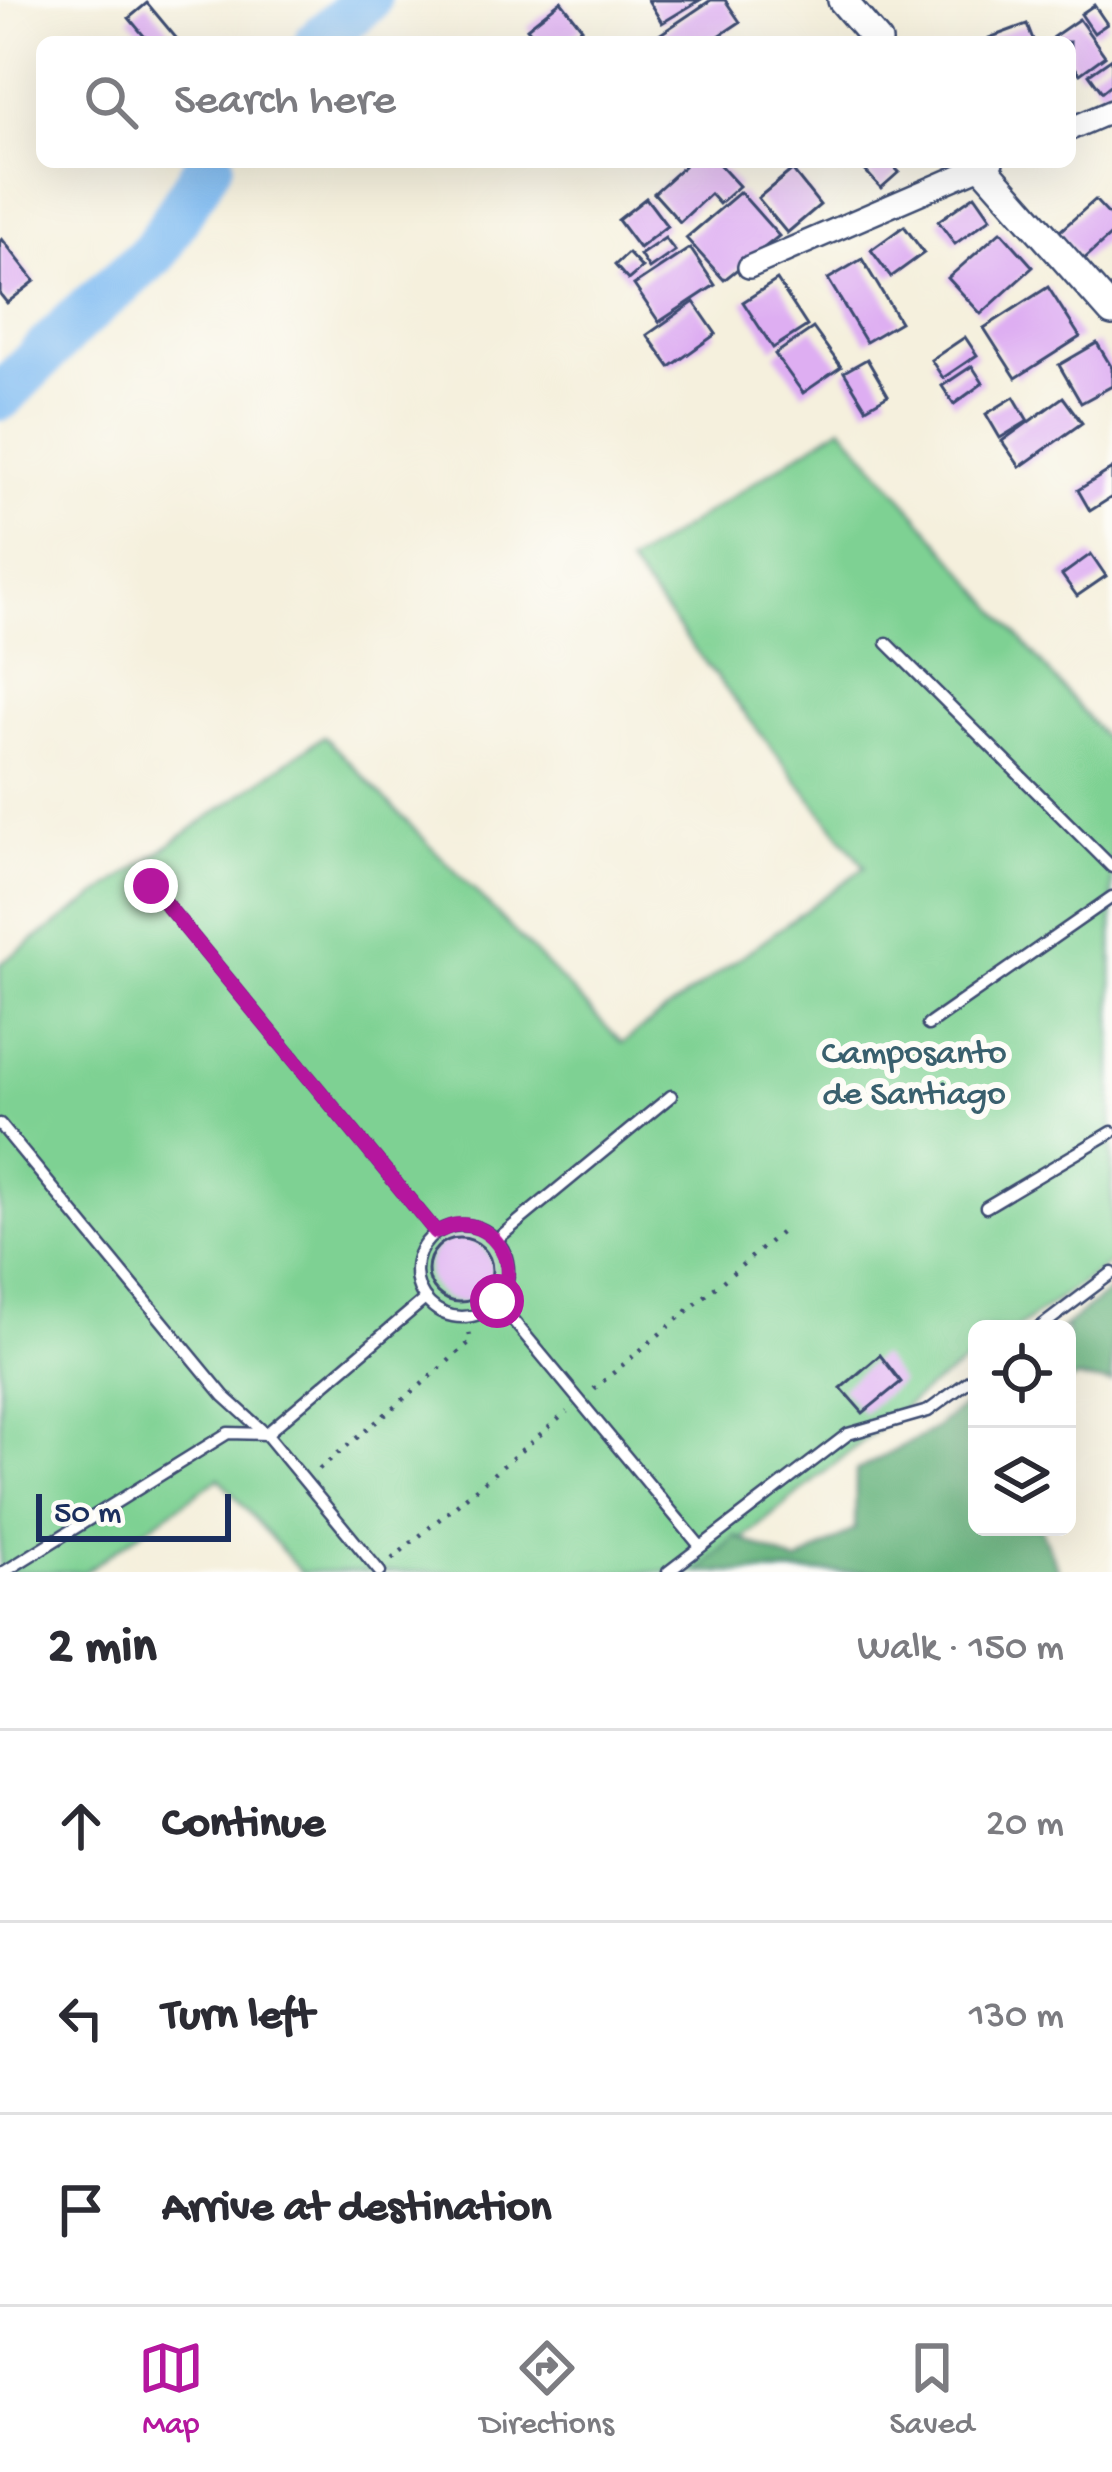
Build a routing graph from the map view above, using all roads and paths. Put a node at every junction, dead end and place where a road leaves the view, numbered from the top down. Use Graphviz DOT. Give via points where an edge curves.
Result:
graph roads {
  1 [pos="842,0"];
  2 [pos="873,36"];
  3 [pos="1112,111"];
  4 [pos="1076,126"];
  5 [pos="973,168"];
  6 [pos="988,168"];
  7 [pos="749,267"];
  8 [pos="1112,312"];
  9 [pos="886,643"];
  10 [pos="1112,867"];
  11 [pos="151,886"];
  12 [pos="1112,897"];
  13 [pos="928,1025"];
  14 [pos="671,1096"];
  15 [pos="0,1124"];
  16 [pos="1112,1132"];
  17 [pos="986,1207"];
  18 [pos="436,1232"];
  19 [pos="496,1240"];
  20 [pos="1112,1273"];
  21 [pos="425,1299"];
  22 [pos="497,1301"];
  23 [pos="466,1317"];
  24 [pos="1050,1320"];
  25 [pos="968,1382"];
  26 [pos="266,1434"];
  27 [pos="305,1480"];
  28 [pos="700,1546"];
  29 [pos="4,1572"];
  30 [pos="380,1572"];
  31 [pos="668,1572"];
  1 -- 2 [label="street"];
  3 -- 4 [label="street"];
  5 -- 7 [label="street"];
  6 -- 8 [label="street"];
  9 -- 10 [label="lane"];
  11 -- 18 [label="lane"];
  12 -- 13 [label="lane"];
  14 -- 19 [label="lane"];
  15 -- 26 [label="lane" via="224,1396"];
  16 -- 17 [label="lane"];
  18 -- 19 [label="lane" via="457,1225"];
  18 -- 21 [label="lane" via="420,1251 416,1276"];
  19 -- 22 [label="lane" via="507,1282"];
  20 -- 24 [label="lane"];
  21 -- 23 [label="lane" via="443,1314"];
  21 -- 26 [label="lane"];
  22 -- 23 [label="lane"];
  22 -- 28 [label="lane"];
  23 -- 27 [label="path" via="471,1341"];
  25 -- 28 [label="lane" via="928,1411 848,1434"];
  26 -- 27 [label="lane"];
  26 -- 29 [label="lane" via="228,1433"];
  27 -- 30 [label="lane"];
  28 -- 31 [label="lane"];
}
